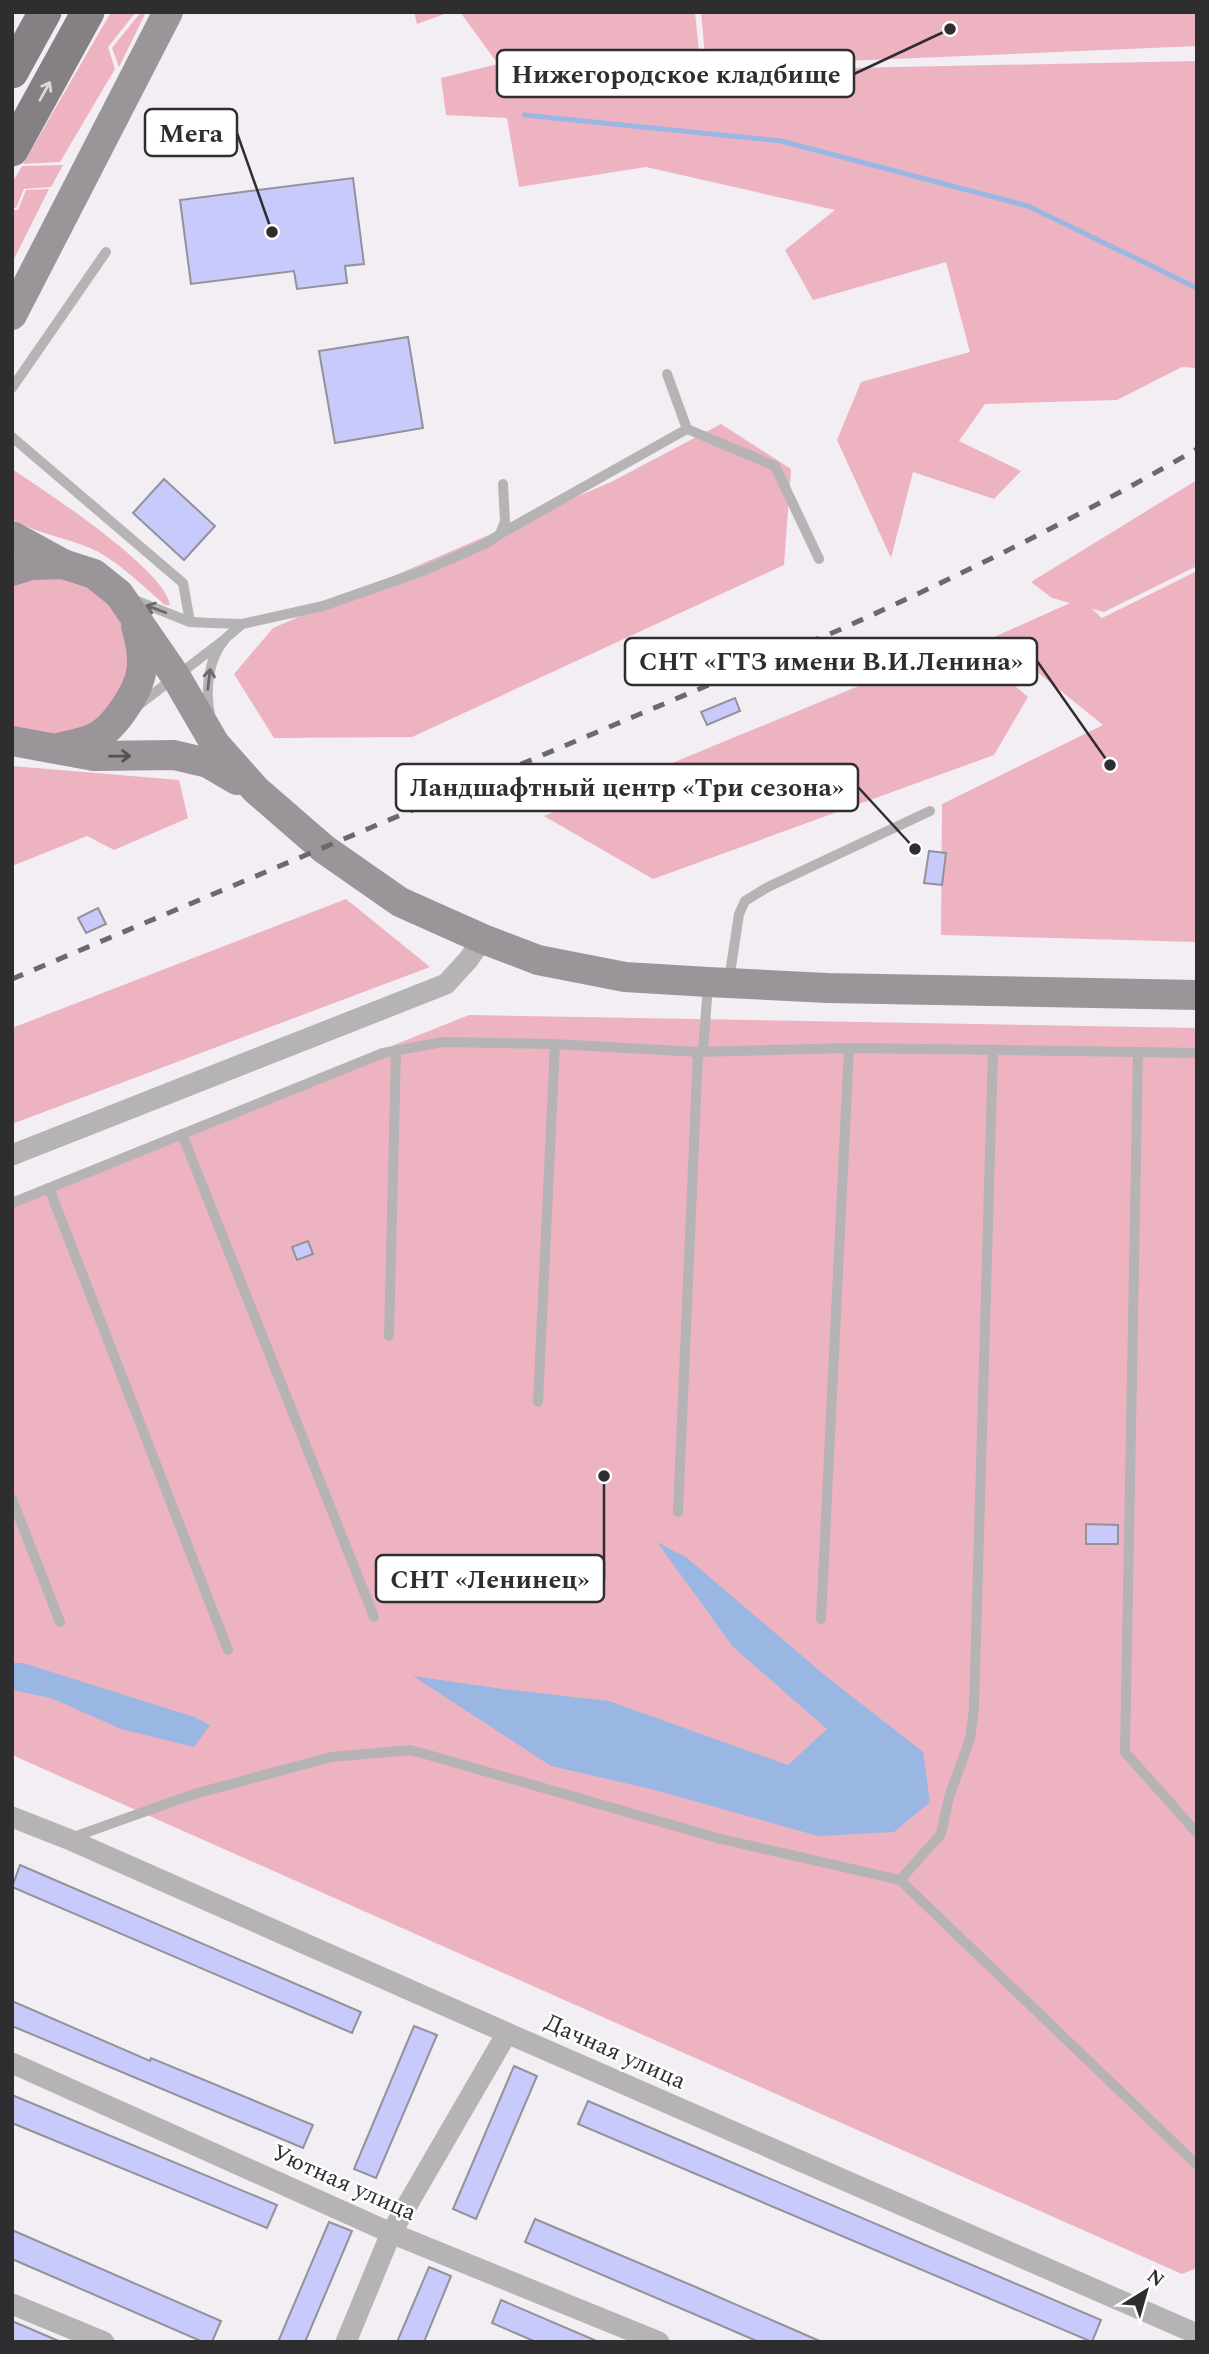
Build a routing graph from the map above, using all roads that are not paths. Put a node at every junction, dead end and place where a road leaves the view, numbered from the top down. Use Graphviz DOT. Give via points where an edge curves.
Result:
graph roads {
  1 [pos="45,12"];
  2 [pos="88,12"];
  3 [pos="169,12"];
  4 [pos="12,72"];
  5 [pos="12,150"];
  6 [pos="106,252"];
  7 [pos="12,315"];
  8 [pos="667,374"];
  9 [pos="12,388"];
  10 [pos="687,429"];
  11 [pos="12,437"];
  12 [pos="503,484"];
  13 [pos="500,534"];
  14 [pos="12,536"];
  15 [pos="818,559"];
  16 [pos="18,564"];
  17 [pos="63,564"];
  18 [pos="127,605"];
  19 [pos="190,622"];
  20 [pos="242,624"];
  21 [pos="225,640"];
  22 [pos="176,677"];
  23 [pos="115,723"];
  24 [pos="12,741"];
  25 [pos="215,744"];
  26 [pos="52,750"];
  27 [pos="256,790"];
  28 [pos="930,811"];
  29 [pos="483,939"];
  30 [pos="718,983"];
  31 [pos="1197,995"];
  32 [pos="555,1044"];
  33 [pos="849,1048"];
  34 [pos="993,1050"];
  35 [pos="396,1052"];
  36 [pos="701,1052"];
  37 [pos="1138,1052"];
  38 [pos="1197,1053"];
  39 [pos="182,1134"];
  40 [pos="12,1155"];
  41 [pos="49,1188"];
  42 [pos="12,1203"];
  43 [pos="388,1336"];
  44 [pos="538,1402"];
  45 [pos="12,1499"];
  46 [pos="678,1513"];
  47 [pos="374,1617"];
  48 [pos="821,1619"];
  49 [pos="60,1622"];
  50 [pos="228,1650"];
  51 [pos="12,1817"];
  52 [pos="1197,1833"];
  53 [pos="68,1839"];
  54 [pos="900,1880"];
  55 [pos="507,2033"];
  56 [pos="12,2063"];
  57 [pos="1197,2165"];
  58 [pos="391,2233"];
  59 [pos="12,2304"];
  60 [pos="1197,2333"];
  61 [pos="104,2342"];
  62 [pos="346,2342"];
  63 [pos="659,2342"];
  1 -- 4 [label="main road"];
  5 -- 2 [label="main road, one-way"];
  3 -- 7 [label="main road"];
  6 -- 9 [label="lane"];
  8 -- 10 [label="lane"];
  10 -- 13 [label="lane"];
  10 -- 15 [label="lane" via="775,466"];
  11 -- 19 [label="lane" via="183,583"];
  12 -- 13 [label="lane" via="505,521"];
  13 -- 20 [label="lane" via="423,571 323,606"];
  14 -- 17 [label="main road"];
  16 -- 17 [label="main road"];
  17 -- 18 [label="main road" via="94,574"];
  19 -- 18 [label="lane, one-way"];
  18 -- 22 [label="main road"];
  18 -- 23 [label="main road" via="143,649 142,667 136,691"];
  19 -- 20 [label="lane"];
  20 -- 21 [label="lane"];
  21 -- 22 [label="lane"];
  25 -- 21 [label="lane, one-way" via="208,683 210,667"];
  22 -- 23 [label="lane"];
  22 -- 25 [label="main road"];
  23 -- 26 [label="main road" via="93,739"];
  24 -- 26 [label="main road"];
  25 -- 27 [label="main road"];
  26 -- 27 [label="main road, one-way" via="94,756 174,755 208,763"];
  27 -- 29 [label="main road" via="324,849 400,902"];
  28 -- 30 [label="lane" via="745,901"];
  29 -- 30 [label="main road" via="538,960 625,977"];
  29 -- 40 [label="street" via="446,984"];
  30 -- 31 [label="main road"];
  30 -- 36 [label="lane"];
  32 -- 35 [label="lane" via="443,1042"];
  32 -- 36 [label="lane"];
  32 -- 44 [label="lane"];
  33 -- 34 [label="lane"];
  33 -- 36 [label="lane"];
  33 -- 48 [label="lane"];
  34 -- 37 [label="lane"];
  34 -- 54 [label="lane" via="974,1708 970,1739 941,1834"];
  35 -- 39 [label="lane" via="383,1053"];
  35 -- 43 [label="lane"];
  36 -- 46 [label="lane"];
  37 -- 38 [label="lane"];
  37 -- 52 [label="lane" via="1125,1752"];
  39 -- 41 [label="lane"];
  39 -- 47 [label="lane"];
  41 -- 42 [label="lane"];
  41 -- 50 [label="lane"];
  45 -- 49 [label="lane"];
  51 -- 53 [label="street, Дачная улица"];
  53 -- 54 [label="lane" via="194,1794 331,1757 411,1750 721,1839"];
  53 -- 55 [label="street, Дачная улица"];
  54 -- 57 [label="lane"];
  55 -- 58 [label="street"];
  55 -- 60 [label="street, Дачная улица"];
  56 -- 58 [label="street, Уютная улица"];
  58 -- 62 [label="street"];
  58 -- 63 [label="street, Уютная улица"];
  59 -- 61 [label="street"];
}
